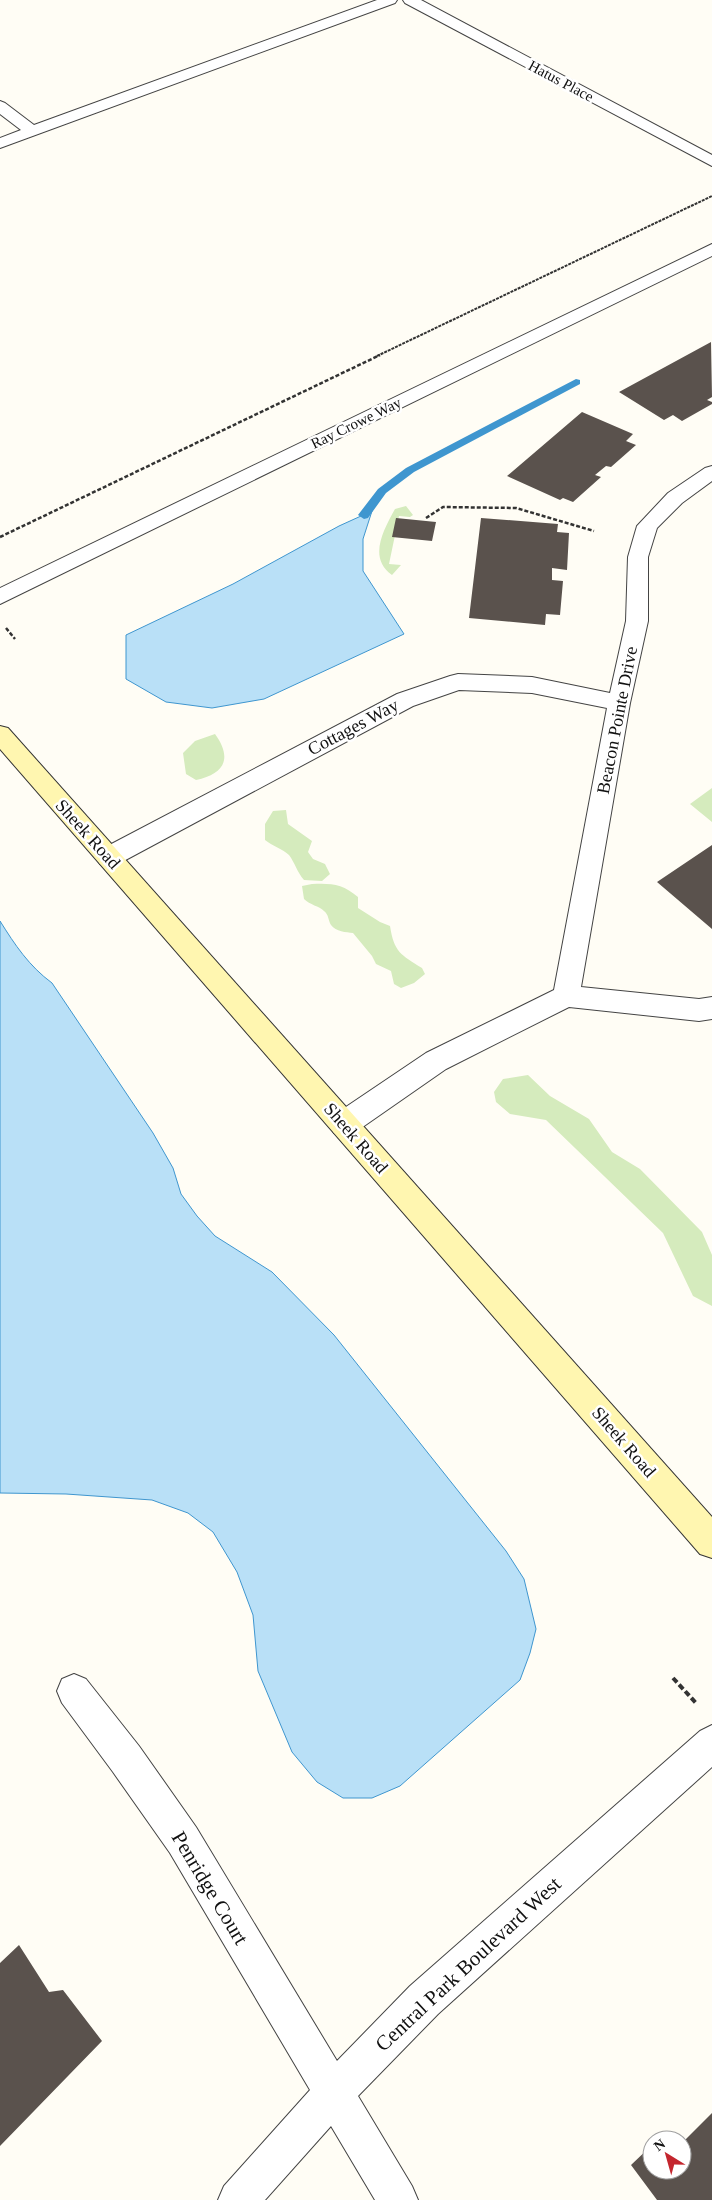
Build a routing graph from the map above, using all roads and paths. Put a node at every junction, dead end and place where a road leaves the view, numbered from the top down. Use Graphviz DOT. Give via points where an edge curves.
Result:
graph roads {
  1 [pos="390,0"];
  2 [pos="410,0"];
  3 [pos="0,106"];
  4 [pos="32,131"];
  5 [pos="0,143"];
  6 [pos="712,161"];
  7 [pos="712,196"];
  8 [pos="712,249"];
  9 [pos="712,472"];
  10 [pos="426,518"];
  11 [pos="594,531"];
  12 [pos="0,537"];
  13 [pos="0,597"];
  14 [pos="619,703"];
  15 [pos="0,734"];
  16 [pos="109,857"];
  17 [pos="566,996"];
  18 [pos="712,1008"];
  19 [pos="344,1124"];
  20 [pos="712,1542"];
  21 [pos="673,1678"];
  22 [pos="74,1691"];
  23 [pos="699,1706"];
  24 [pos="712,1743"];
  25 [pos="333,2094"];
  26 [pos="238,2200"];
  27 [pos="398,2200"];
  1 -- 4 [label="street"];
  2 -- 6 [label="street, Hatus Place"];
  3 -- 4 [label="street"];
  4 -- 5 [label="street"];
  7 -- 12 [label="path"];
  8 -- 13 [label="street, Ray Crowe Way"];
  9 -- 14 [label="street, Beacon Pointe Drive" via="675,498 647,526 638,557 636,621"];
  10 -- 11 [label="path" via="443,507 516,508"];
  14 -- 16 [label="street, Cottages Way" via="532,685 458,682 405,700"];
  14 -- 17 [label="street, Beacon Pointe Drive"];
  15 -- 16 [label="street, Sheek Road"];
  16 -- 19 [label="street, Sheek Road"];
  17 -- 18 [label="street" via="699,1010"];
  17 -- 19 [label="street" via="436,1061"];
  19 -- 20 [label="street, Sheek Road"];
  21 -- 23 [label="path"];
  22 -- 25 [label="street, Penridge Court" via="183,1840"];
  24 -- 25 [label="street, Central Park Boulevard West" via="424,2000"];
  25 -- 26 [label="street, Central Park Boulevard West"];
  25 -- 27 [label="street, Penridge Court"];
}
